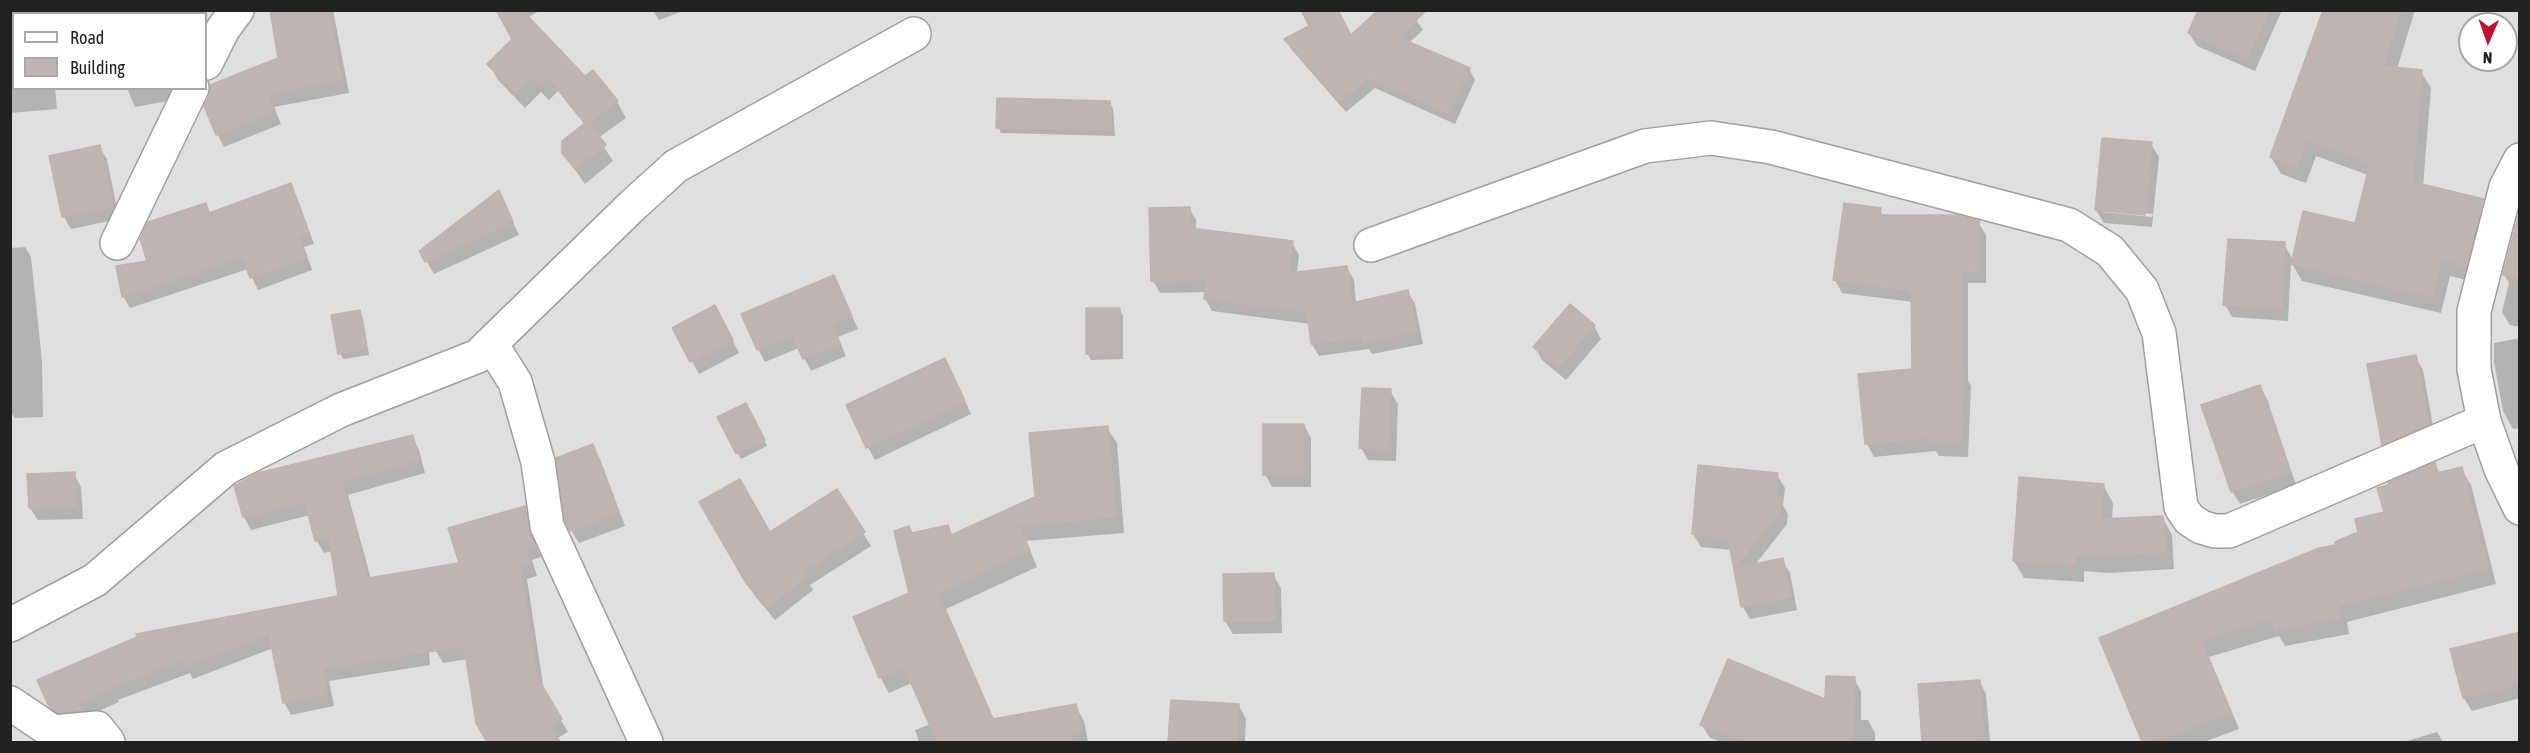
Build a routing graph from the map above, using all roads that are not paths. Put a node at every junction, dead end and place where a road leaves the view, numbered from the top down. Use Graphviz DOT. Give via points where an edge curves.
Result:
graph roads {
  1 [pos="237,10"];
  2 [pos="914,34"];
  3 [pos="207,61"];
  4 [pos="191,90"];
  5 [pos="2520,160"];
  6 [pos="117,243"];
  7 [pos="1371,245"];
  8 [pos="491,344"];
  9 [pos="2484,421"];
  10 [pos="2520,508"];
  11 [pos="10,625"];
  12 [pos="10,703"];
  13 [pos="108,742"];
  14 [pos="646,742"];
  1 -- 3 [label="street"];
  2 -- 8 [label="street" via="676,166"];
  4 -- 6 [label="street"];
  5 -- 9 [label="street" via="2506,187 2474,311 2474,369"];
  7 -- 9 [label="street" via="1645,146 1711,138 1771,147 2069,225 2110,250 2142,290 2159,333 2181,507 2201,527 2229,531"];
  8 -- 11 [label="street" via="478,356 341,410 226,468 95,580"];
  8 -- 14 [label="street" via="515,382 538,462 547,526"];
  9 -- 10 [label="street"];
  12 -- 13 [label="street" via="53,732 97,729"];
}
